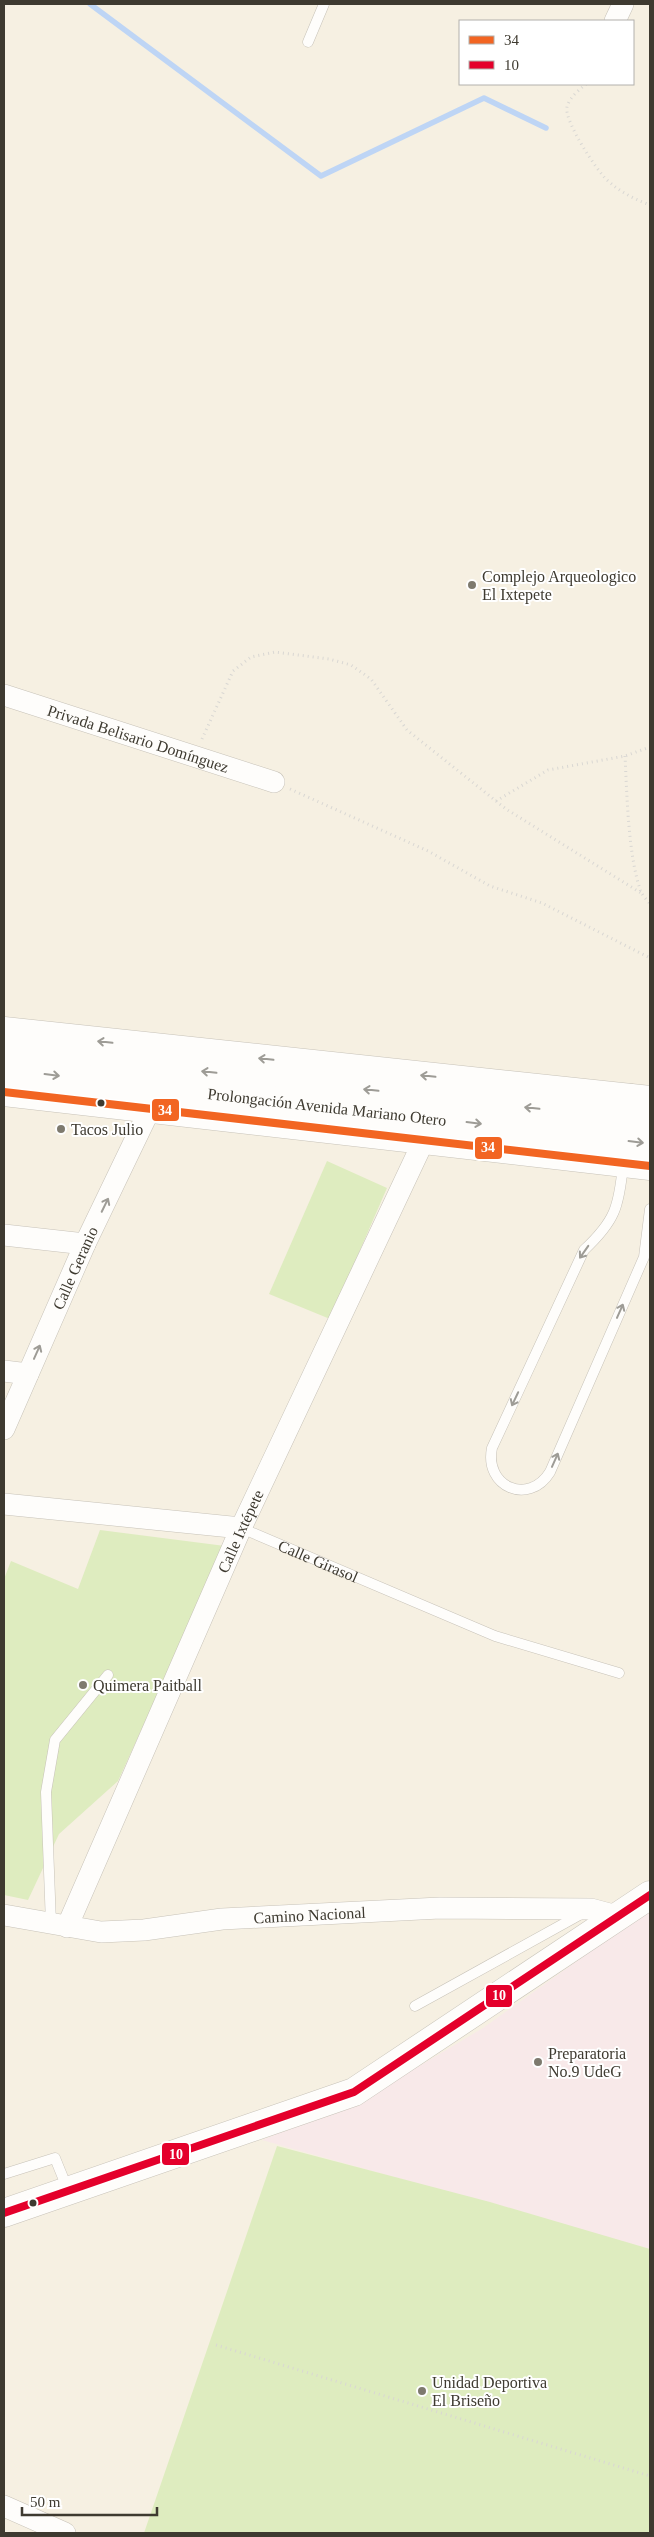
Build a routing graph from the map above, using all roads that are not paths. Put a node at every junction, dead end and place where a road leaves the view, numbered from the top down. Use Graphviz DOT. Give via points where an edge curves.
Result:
graph roads {
  1 [pos="324,4"];
  2 [pos="623,4"];
  3 [pos="615,20"];
  4 [pos="308,42"];
  5 [pos="4,695"];
  6 [pos="274,782"];
  7 [pos="4,1031"];
  8 [pos="4,1050"];
  9 [pos="4,1070"];
  10 [pos="4,1092"];
  11 [pos="640,1099"];
  12 [pos="150,1109"];
  13 [pos="650,1122"];
  14 [pos="567,1123"];
  15 [pos="424,1140"];
  16 [pos="650,1143"];
  17 [pos="623,1163"];
  18 [pos="650,1166"];
  19 [pos="650,1209"];
  20 [pos="4,1235"];
  21 [pos="85,1244"];
  22 [pos="4,1371"];
  23 [pos="28,1374"];
  24 [pos="4,1429"];
  25 [pos="4,1504"];
  26 [pos="241,1528"];
  27 [pos="619,1673"];
  28 [pos="108,1675"];
  29 [pos="650,1895"];
  30 [pos="591,1909"];
  31 [pos="4,1915"];
  32 [pos="616,1916"];
  33 [pos="59,1925"];
  34 [pos="415,2006"];
  35 [pos="4,2174"];
  36 [pos="68,2190"];
  37 [pos="4,2213"];
  38 [pos="4,2506"];
  39 [pos="65,2533"];
  1 -- 4 [label="lane"];
  2 -- 3 [label="street"];
  5 -- 6 [label="street, Privada Belisario Domínguez"];
  11 -- 7 [label="street, one-way"];
  14 -- 8 [label="street, Prolongación Avenida Mariano Otero, one-way"];
  9 -- 14 [label="street, Prolongación Avenida Mariano Otero, one-way"];
  10 -- 12 [label="street, Prolongación Avenida Mariano Otero"];
  11 -- 14 [label="street"];
  12 -- 15 [label="street, Prolongación Avenida Mariano Otero"];
  21 -- 12 [label="street, Calle Geranio, one-way"];
  13 -- 14 [label="street, Prolongación Avenida Mariano Otero"];
  14 -- 16 [label="street, Prolongación Avenida Mariano Otero, one-way"];
  14 -- 17 [label="street"];
  15 -- 17 [label="street, Prolongación Avenida Mariano Otero"];
  15 -- 26 [label="street, Calle Ixtépete"];
  17 -- 18 [label="street, Prolongación Avenida Mariano Otero"];
  17 -- 19 [label="lane, one-way" via="614,1214 601,1234 584,1250 492,1448 490,1456 494,1474 506,1486 532,1488 546,1479 550,1472 644,1257"];
  20 -- 21 [label="street"];
  23 -- 21 [label="street, Calle Geranio, one-way"];
  22 -- 23 [label="street"];
  23 -- 24 [label="street, Calle Geranio"];
  25 -- 26 [label="street, Calle Girasol"];
  26 -- 27 [label="lane, Calle Girasol" via="495,1636"];
  26 -- 33 [label="street, Calle Ixtépete"];
  28 -- 33 [label="lane" via="55,1740 46,1792"];
  29 -- 32 [label="street"];
  30 -- 32 [label="street, Camino Nacional"];
  30 -- 33 [label="street, Camino Nacional" via="440,1908 222,1920 136,1931 101,1932"];
  30 -- 34 [label="lane"];
  31 -- 33 [label="street, Camino Nacional"];
  32 -- 36 [label="street" via="354,2092"];
  35 -- 36 [label="lane" via="55,2158"];
  36 -- 37 [label="street"];
  38 -- 39 [label="street"];
}
